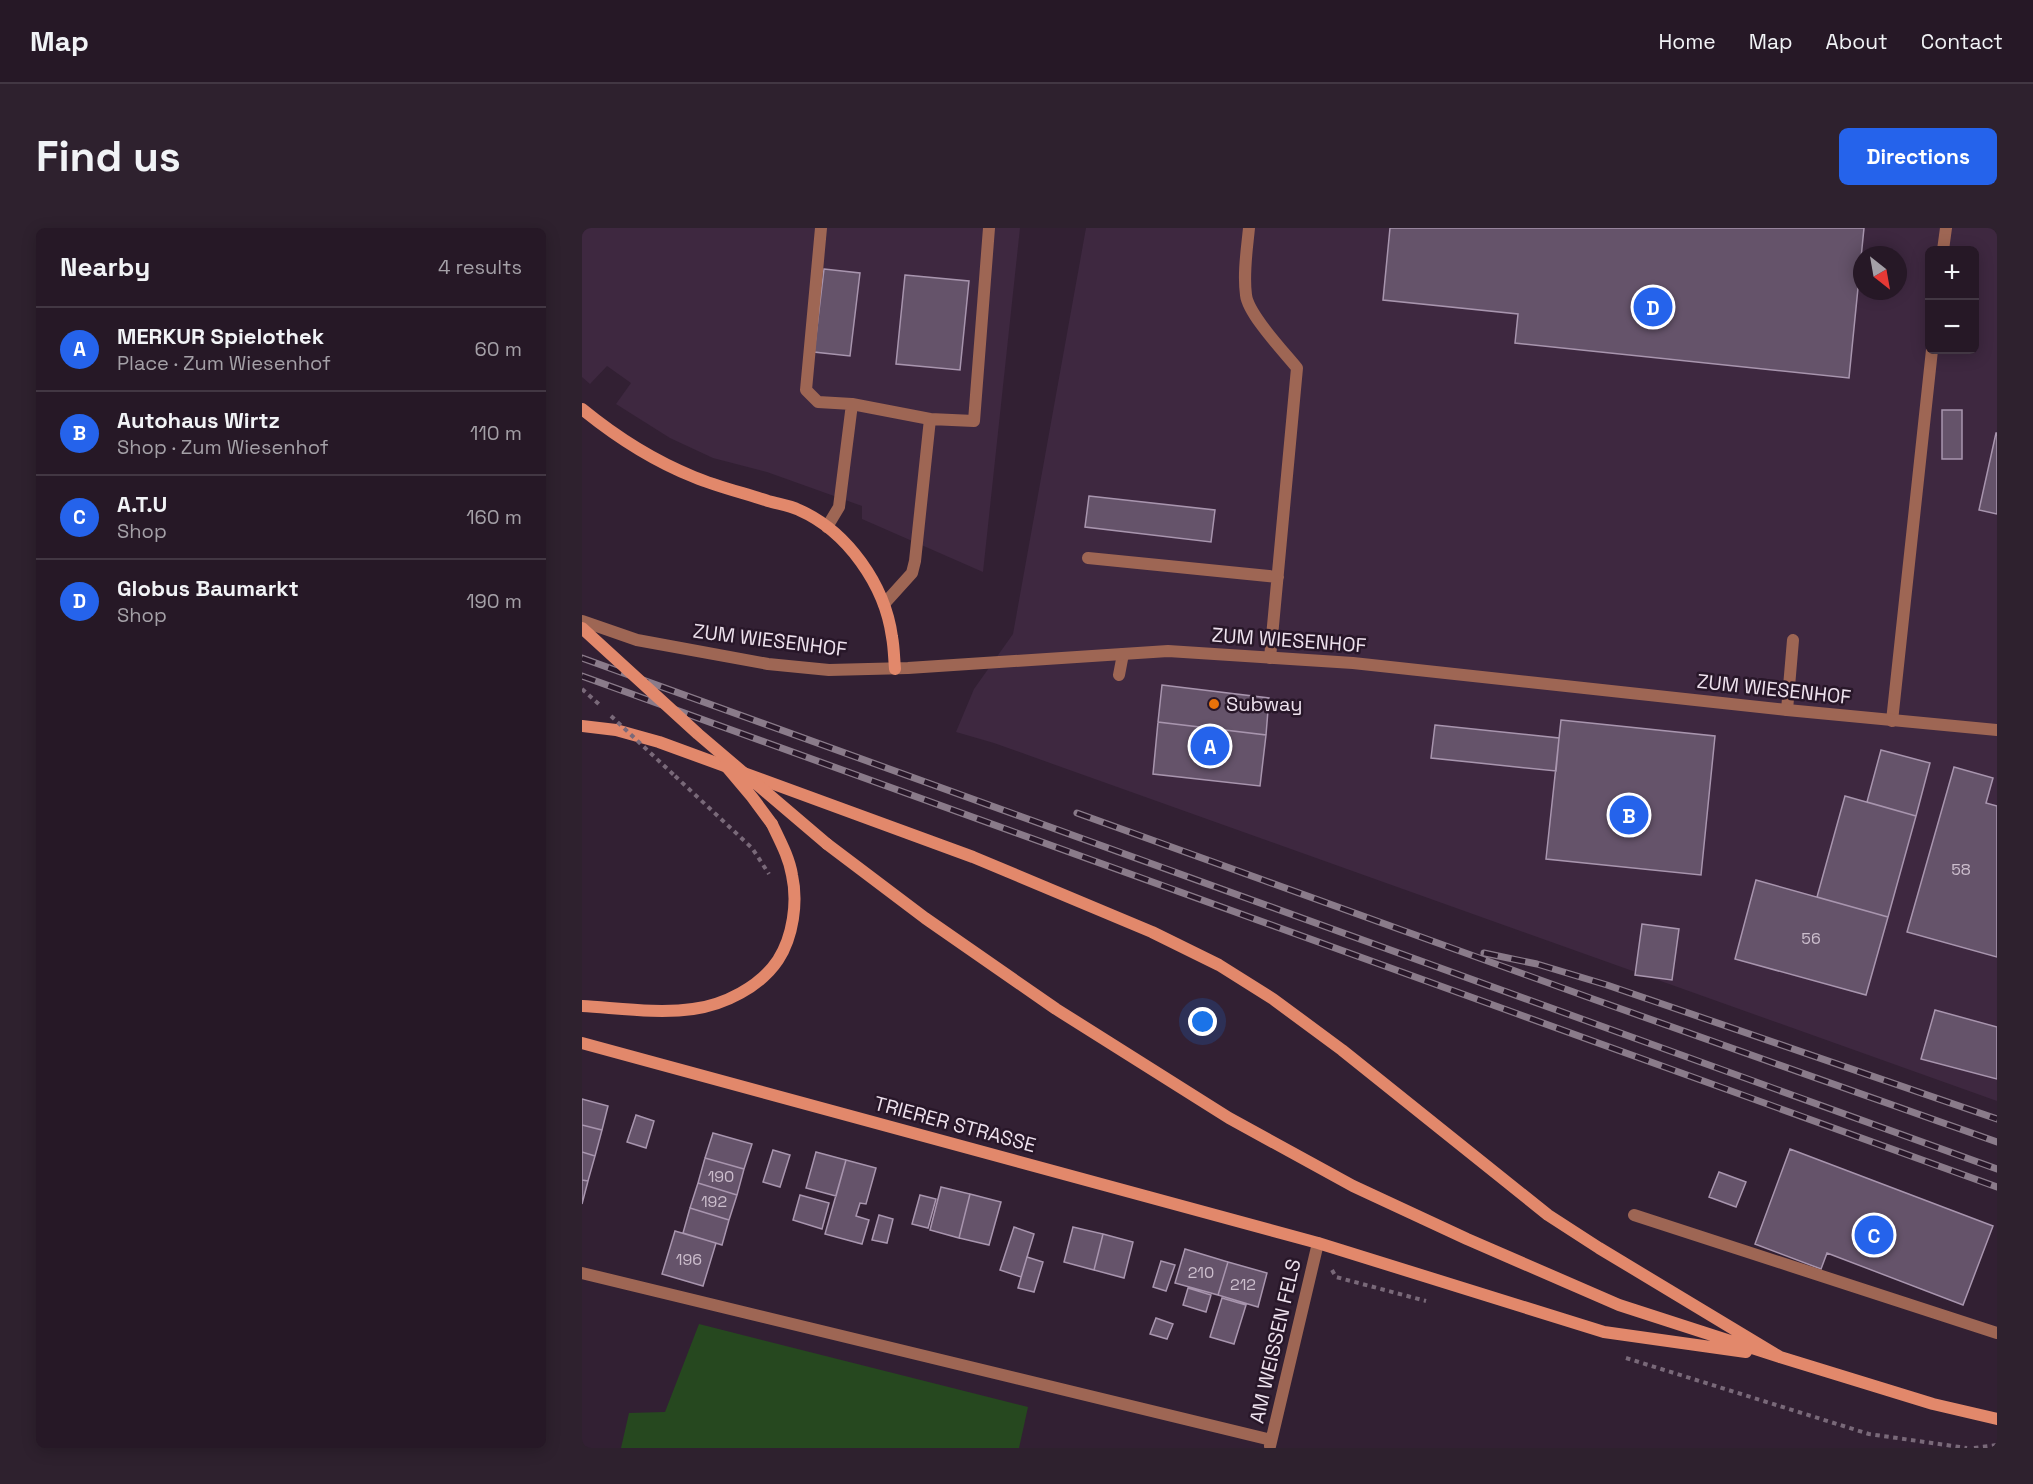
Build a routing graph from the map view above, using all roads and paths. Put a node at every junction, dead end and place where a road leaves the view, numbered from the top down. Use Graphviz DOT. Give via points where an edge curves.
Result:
graph roads {
  1 [pos="821,228"];
  2 [pos="989,228"];
  3 [pos="1249,228"];
  4 [pos="1946,228"];
  5 [pos="1944,246"];
  6 [pos="1932,354"];
  7 [pos="852,404"];
  8 [pos="582,409"];
  9 [pos="930,419"];
  10 [pos="827,527"];
  11 [pos="1088,558"];
  12 [pos="1278,577"];
  13 [pos="884,604"];
  14 [pos="582,621"];
  15 [pos="582,628"];
  16 [pos="1793,640"];
  17 [pos="1123,654"];
  18 [pos="1270,658"];
  19 [pos="895,669"];
  20 [pos="1119,675"];
  21 [pos="582,689"];
  22 [pos="586,693"];
  23 [pos="1787,710"];
  24 [pos="611,716"];
  25 [pos="1892,721"];
  26 [pos="582,726"];
  27 [pos="1997,730"];
  28 [pos="698,734"];
  29 [pos="771,880"];
  30 [pos="582,1006"];
  31 [pos="582,1043"];
  32 [pos="1635,1215"];
  33 [pos="1318,1243"];
  34 [pos="582,1274"];
  35 [pos="1435,1303"];
  36 [pos="1997,1333"];
  37 [pos="1618,1356"];
  38 [pos="1780,1357"];
  39 [pos="1997,1419"];
  40 [pos="1270,1444"];
  41 [pos="1997,1445"];
  42 [pos="1967,1448"];
  43 [pos="1974,1448"];
  1 -- 7 [label="street" via="806,390 818,402"];
  2 -- 9 [label="street" via="974,421"];
  3 -- 12 [label="street" via="1246,296 1252,311 1298,368"];
  4 -- 5 [label="street"];
  6 -- 25 [label="street"];
  7 -- 9 [label="street"];
  7 -- 10 [label="street" via="839,507"];
  8 -- 10 [label="main road" via="649,455 685,473 798,509"];
  9 -- 13 [label="street" via="914,567"];
  10 -- 13 [label="main road" via="857,557"];
  11 -- 12 [label="street"];
  12 -- 18 [label="street"];
  13 -- 19 [label="main road"];
  14 -- 19 [label="street, ZUM WIESENHOF" via="637,640 768,664 829,670"];
  15 -- 28 [label="main road, bridge"];
  16 -- 23 [label="street"];
  17 -- 18 [label="street, ZUM WIESENHOF" via="1168,651"];
  17 -- 19 [label="street, ZUM WIESENHOF"];
  17 -- 20 [label="street"];
  18 -- 23 [label="street, ZUM WIESENHOF" via="1365,664"];
  21 -- 22 [label="path"];
  23 -- 25 [label="street, ZUM WIESENHOF"];
  24 -- 29 [label="path, bridge" via="752,848"];
  25 -- 27 [label="street, ZUM WIESENHOF"];
  26 -- 38 [label="main road" via="616,730 659,742 973,857 1152,932 1219,965 1342,1050 1548,1215"];
  28 -- 30 [label="main road, bridge" via="772,824 786,853 793,876 795,906 788,937 778,960 754,985 724,1001 693,1009"];
  28 -- 38 [label="main road, bridge" via="827,844 925,918 1056,1010 1229,1118 1353,1186 1619,1305"];
  31 -- 33 [label="main road, TRIERER STRASSE"];
  32 -- 36 [label="street"];
  33 -- 35 [label="path" via="1336,1276"];
  33 -- 38 [label="main road, TRIERER STRASSE" via="1604,1332"];
  33 -- 40 [label="street, AM WEISSEN FELS"];
  34 -- 40 [label="street"];
  37 -- 42 [label="path" via="1869,1434"];
  38 -- 39 [label="main road" via="1933,1404"];
  41 -- 43 [label="path"];
}
